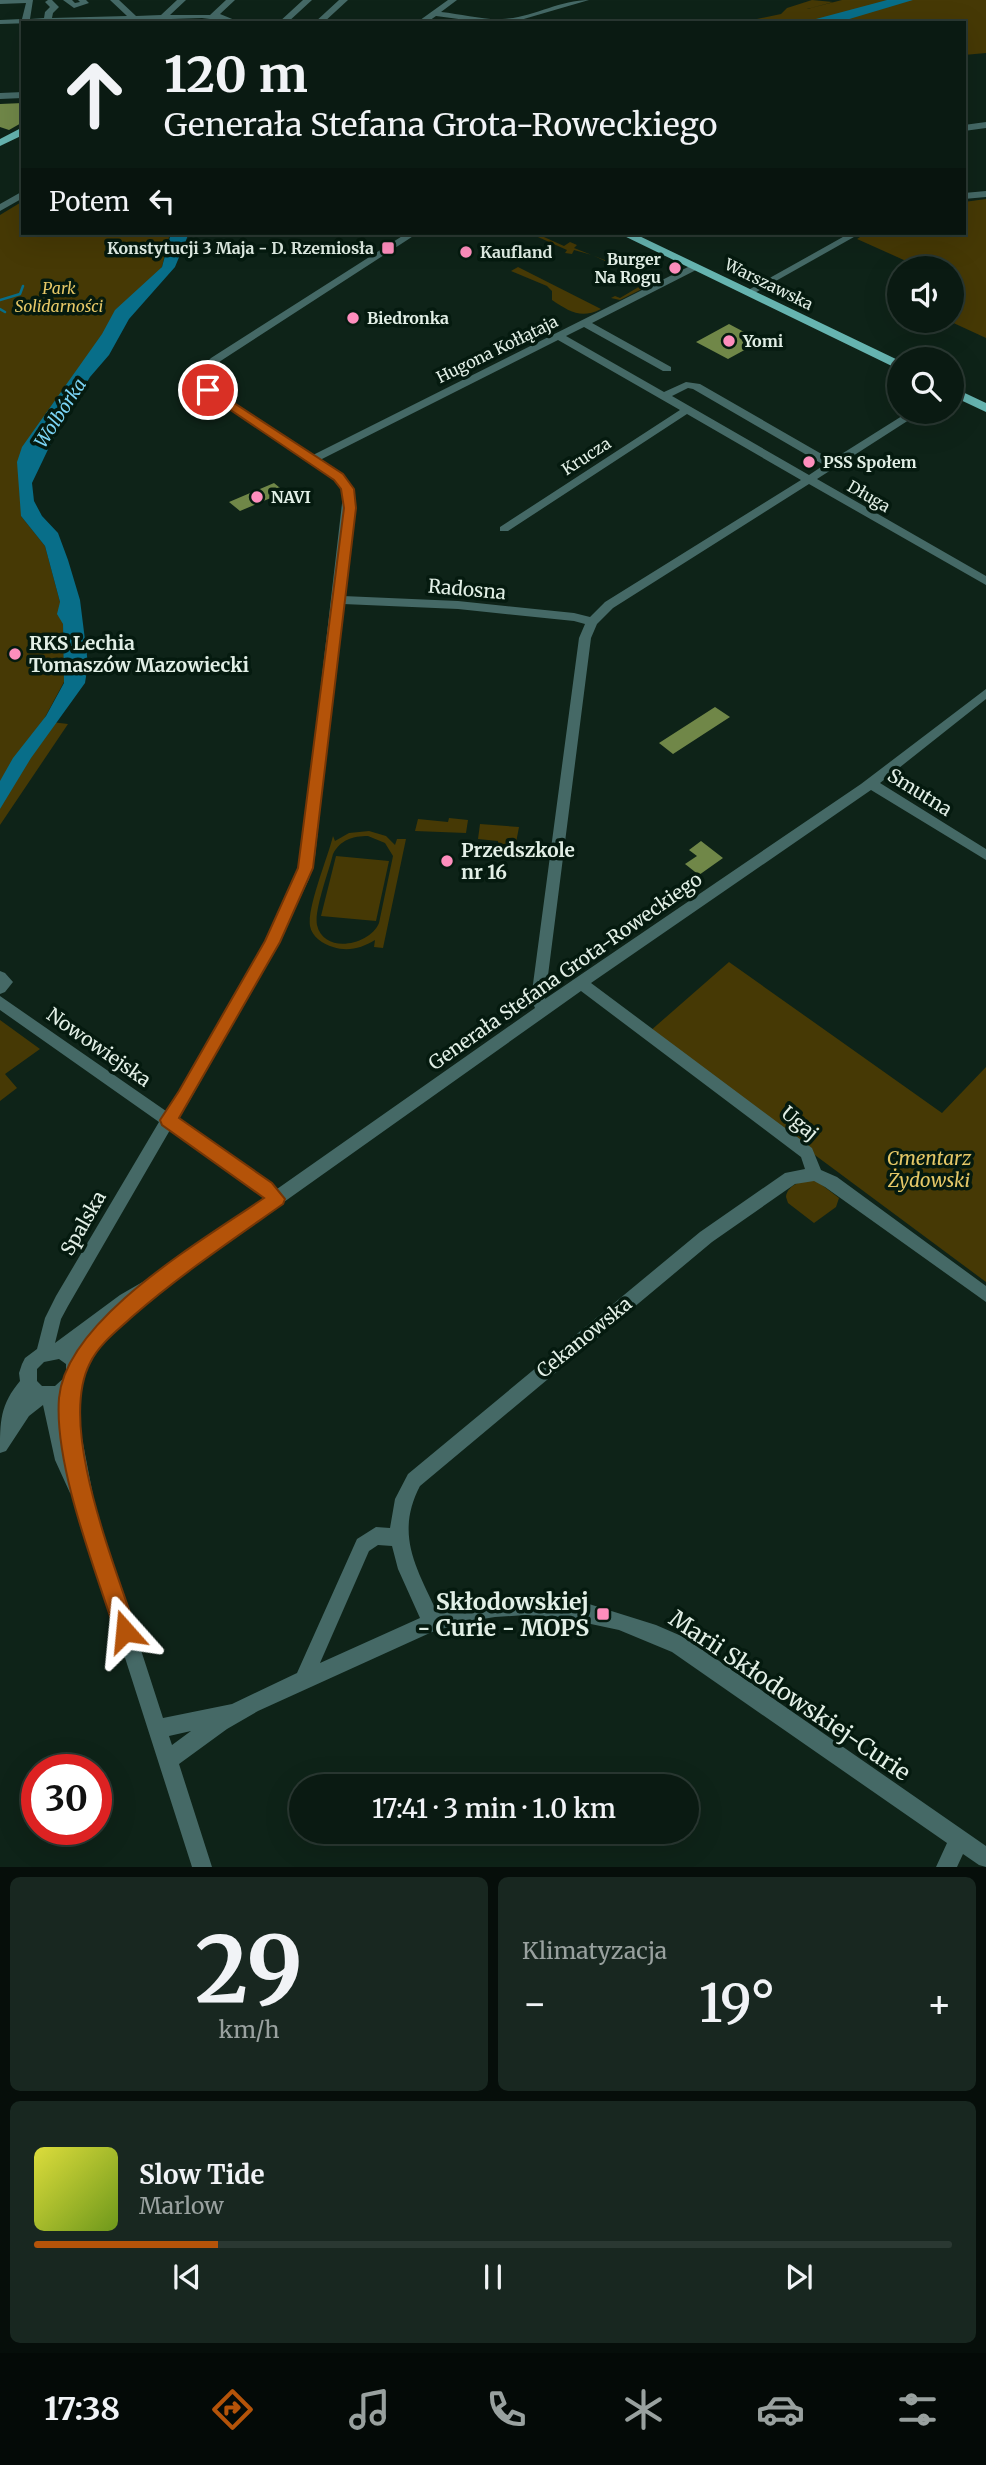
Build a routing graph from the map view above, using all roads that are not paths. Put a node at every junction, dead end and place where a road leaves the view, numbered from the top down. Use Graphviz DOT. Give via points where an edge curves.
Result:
graph roads {
  1 [pos="67,0"];
  2 [pos="82,0"];
  3 [pos="114,0"];
  4 [pos="182,0"];
  5 [pos="231,0"];
  6 [pos="308,0"];
  7 [pos="344,0"];
  8 [pos="453,0"];
  9 [pos="585,0"];
  10 [pos="0,2"];
  11 [pos="49,2"];
  12 [pos="434,13"];
  13 [pos="46,15"];
  14 [pos="163,17"];
  15 [pos="219,19"];
  16 [pos="136,20"];
  17 [pos="26,21"];
  18 [pos="29,21"];
  19 [pos="228,21"];
  20 [pos="284,21"];
  21 [pos="320,21"];
  22 [pos="423,21"];
  23 [pos="494,21"];
  24 [pos="507,21"];
  25 [pos="0,22"];
  26 [pos="21,22"];
  27 [pos="21,95"];
  28 [pos="0,96"];
  29 [pos="986,125"];
  30 [pos="966,128"];
  31 [pos="21,131"];
  32 [pos="0,143"];
  33 [pos="986,194"];
  34 [pos="21,195"];
  35 [pos="966,197"];
  36 [pos="0,208"];
  37 [pos="410,235"];
  38 [pos="628,235"];
  39 [pos="852,235"];
  40 [pos="695,267"];
  41 [pos="748,293"];
  42 [pos="585,323"];
  43 [pos="559,336"];
  44 [pos="887,360"];
  45 [pos="667,369"];
  46 [pos="663,397"];
  47 [pos="964,397"];
  48 [pos="986,408"];
  49 [pos="686,410"];
  50 [pos="897,424"];
  51 [pos="313,459"];
  52 [pos="832,465"];
  53 [pos="808,479"];
  54 [pos="504,529"];
  55 [pos="986,581"];
  56 [pos="338,600"];
  57 [pos="592,622"];
  58 [pos="986,693"];
  59 [pos="870,783"];
  60 [pos="986,855"];
  61 [pos="0,977"];
  62 [pos="582,984"];
  63 [pos="0,988"];
  64 [pos="0,1002"];
  65 [pos="544,1011"];
  66 [pos="168,1120"];
  67 [pos="814,1174"];
  68 [pos="276,1199"];
  69 [pos="164,1278"];
  70 [pos="986,1295"];
  71 [pos="52,1351"];
  72 [pos="74,1377"];
  73 [pos="28,1384"];
  74 [pos="47,1395"];
  75 [pos="0,1433"];
  76 [pos="0,1445"];
  77 [pos="87,1511"];
  78 [pos="397,1538"];
  79 [pos="432,1623"];
  80 [pos="303,1681"];
  81 [pos="238,1712"];
  82 [pos="157,1729"];
  83 [pos="168,1760"];
  84 [pos="959,1839"];
  85 [pos="986,1858"];
  86 [pos="202,1867"];
  87 [pos="946,1867"];
  1 -- 2 [label="street" via="74,6 85,3"];
  3 -- 16 [label="street"];
  4 -- 14 [label="street"];
  5 -- 15 [label="street" via="215,13"];
  6 -- 20 [label="street"];
  7 -- 21 [label="street"];
  8 -- 12 [label="street"];
  9 -- 24 [label="street"];
  10 -- 17 [label="street" via="30,1"];
  11 -- 13 [label="street" via="55,7"];
  12 -- 22 [label="street"];
  12 -- 23 [label="street"];
  13 -- 16 [label="street"];
  13 -- 18 [label="street"];
  14 -- 15 [label="street"];
  14 -- 16 [label="street"];
  15 -- 19 [label="street"];
  25 -- 26 [label="street"];
  27 -- 28 [label="street"];
  29 -- 30 [label="street"];
  31 -- 32 [label="main road"];
  33 -- 35 [label="street"];
  34 -- 36 [label="street"];
  37 -- 51 [label="street" via="215,360 201,374 200,381 208,390"];
  38 -- 40 [label="main road, Warszawska"];
  39 -- 41 [label="street"];
  40 -- 41 [label="main road, Warszawska"];
  40 -- 42 [label="street, Hugona Kołłątaja"];
  41 -- 44 [label="main road, Warszawska"];
  42 -- 43 [label="street, Hugona Kołłątaja"];
  42 -- 45 [label="street"];
  43 -- 46 [label="street, Długa"];
  43 -- 51 [label="street, Hugona Kołłątaja"];
  46 -- 49 [label="street, Długa"];
  46 -- 52 [label="street, Długa" via="693,385"];
  47 -- 48 [label="main road"];
  49 -- 53 [label="street, Długa"];
  49 -- 54 [label="street, Krucza"];
  50 -- 52 [label="street"];
  51 -- 56 [label="street, Spalska" via="338,477 349,495"];
  52 -- 53 [label="street"];
  53 -- 55 [label="street, Długa"];
  53 -- 57 [label="street" via="608,606"];
  56 -- 57 [label="street, Radosna" via="458,605"];
  56 -- 66 [label="street, Spalska" via="305,868 272,942"];
  57 -- 65 [label="street" via="585,638 538,999"];
  58 -- 59 [label="street, Generała Stefana Grota-Roweckiego"];
  59 -- 60 [label="street, Smutna"];
  59 -- 62 [label="street, Generała Stefana Grota-Roweckiego"];
  61 -- 63 [label="street" via="6,982"];
  62 -- 65 [label="street, Generała Stefana Grota-Roweckiego"];
  62 -- 67 [label="street, Ugaj" via="807,1153"];
  64 -- 66 [label="street, Nowowiejska"];
  65 -- 68 [label="street, Generała Stefana Grota-Roweckiego"];
  66 -- 68 [label="street, Nowowiejska"];
  66 -- 71 [label="street, Spalska" via="53,1318"];
  67 -- 70 [label="street, Ugaj"];
  67 -- 78 [label="street, Cekanowska" via="791,1178 706,1237 430,1465 402,1497"];
  68 -- 69 [label="street, Generała Stefana Grota-Roweckiego"];
  69 -- 71 [label="street, Generała Stefana Grota-Roweckiego"];
  69 -- 72 [label="street, Generała Stefana Grota-Roweckiego" via="101,1332"];
  71 -- 72 [label="street" via="75,1361"];
  71 -- 73 [label="street" via="37,1357 28,1369"];
  72 -- 74 [label="street" via="63,1391"];
  72 -- 77 [label="street" via="68,1412"];
  73 -- 74 [label="street"];
  73 -- 75 [label="street" via="13,1400"];
  74 -- 76 [label="street" via="21,1409"];
  74 -- 77 [label="street" via="64,1460"];
  77 -- 82 [label="street"];
  78 -- 79 [label="street, Cekanowska"];
  78 -- 80 [label="street" via="376,1536 363,1545"];
  79 -- 80 [label="street, Marii Skłodowskiej-Curie"];
  79 -- 84 [label="street, Marii Skłodowskiej-Curie" via="529,1605 603,1614 648,1630 713,1668"];
  80 -- 81 [label="street, Marii Skłodowskiej-Curie"];
  81 -- 82 [label="street, Marii Skłodowskiej-Curie"];
  81 -- 83 [label="street, Marii Skłodowskiej-Curie"];
  82 -- 83 [label="street"];
  83 -- 86 [label="street"];
  84 -- 85 [label="street, Marii Skłodowskiej-Curie"];
  84 -- 87 [label="street"];
}
